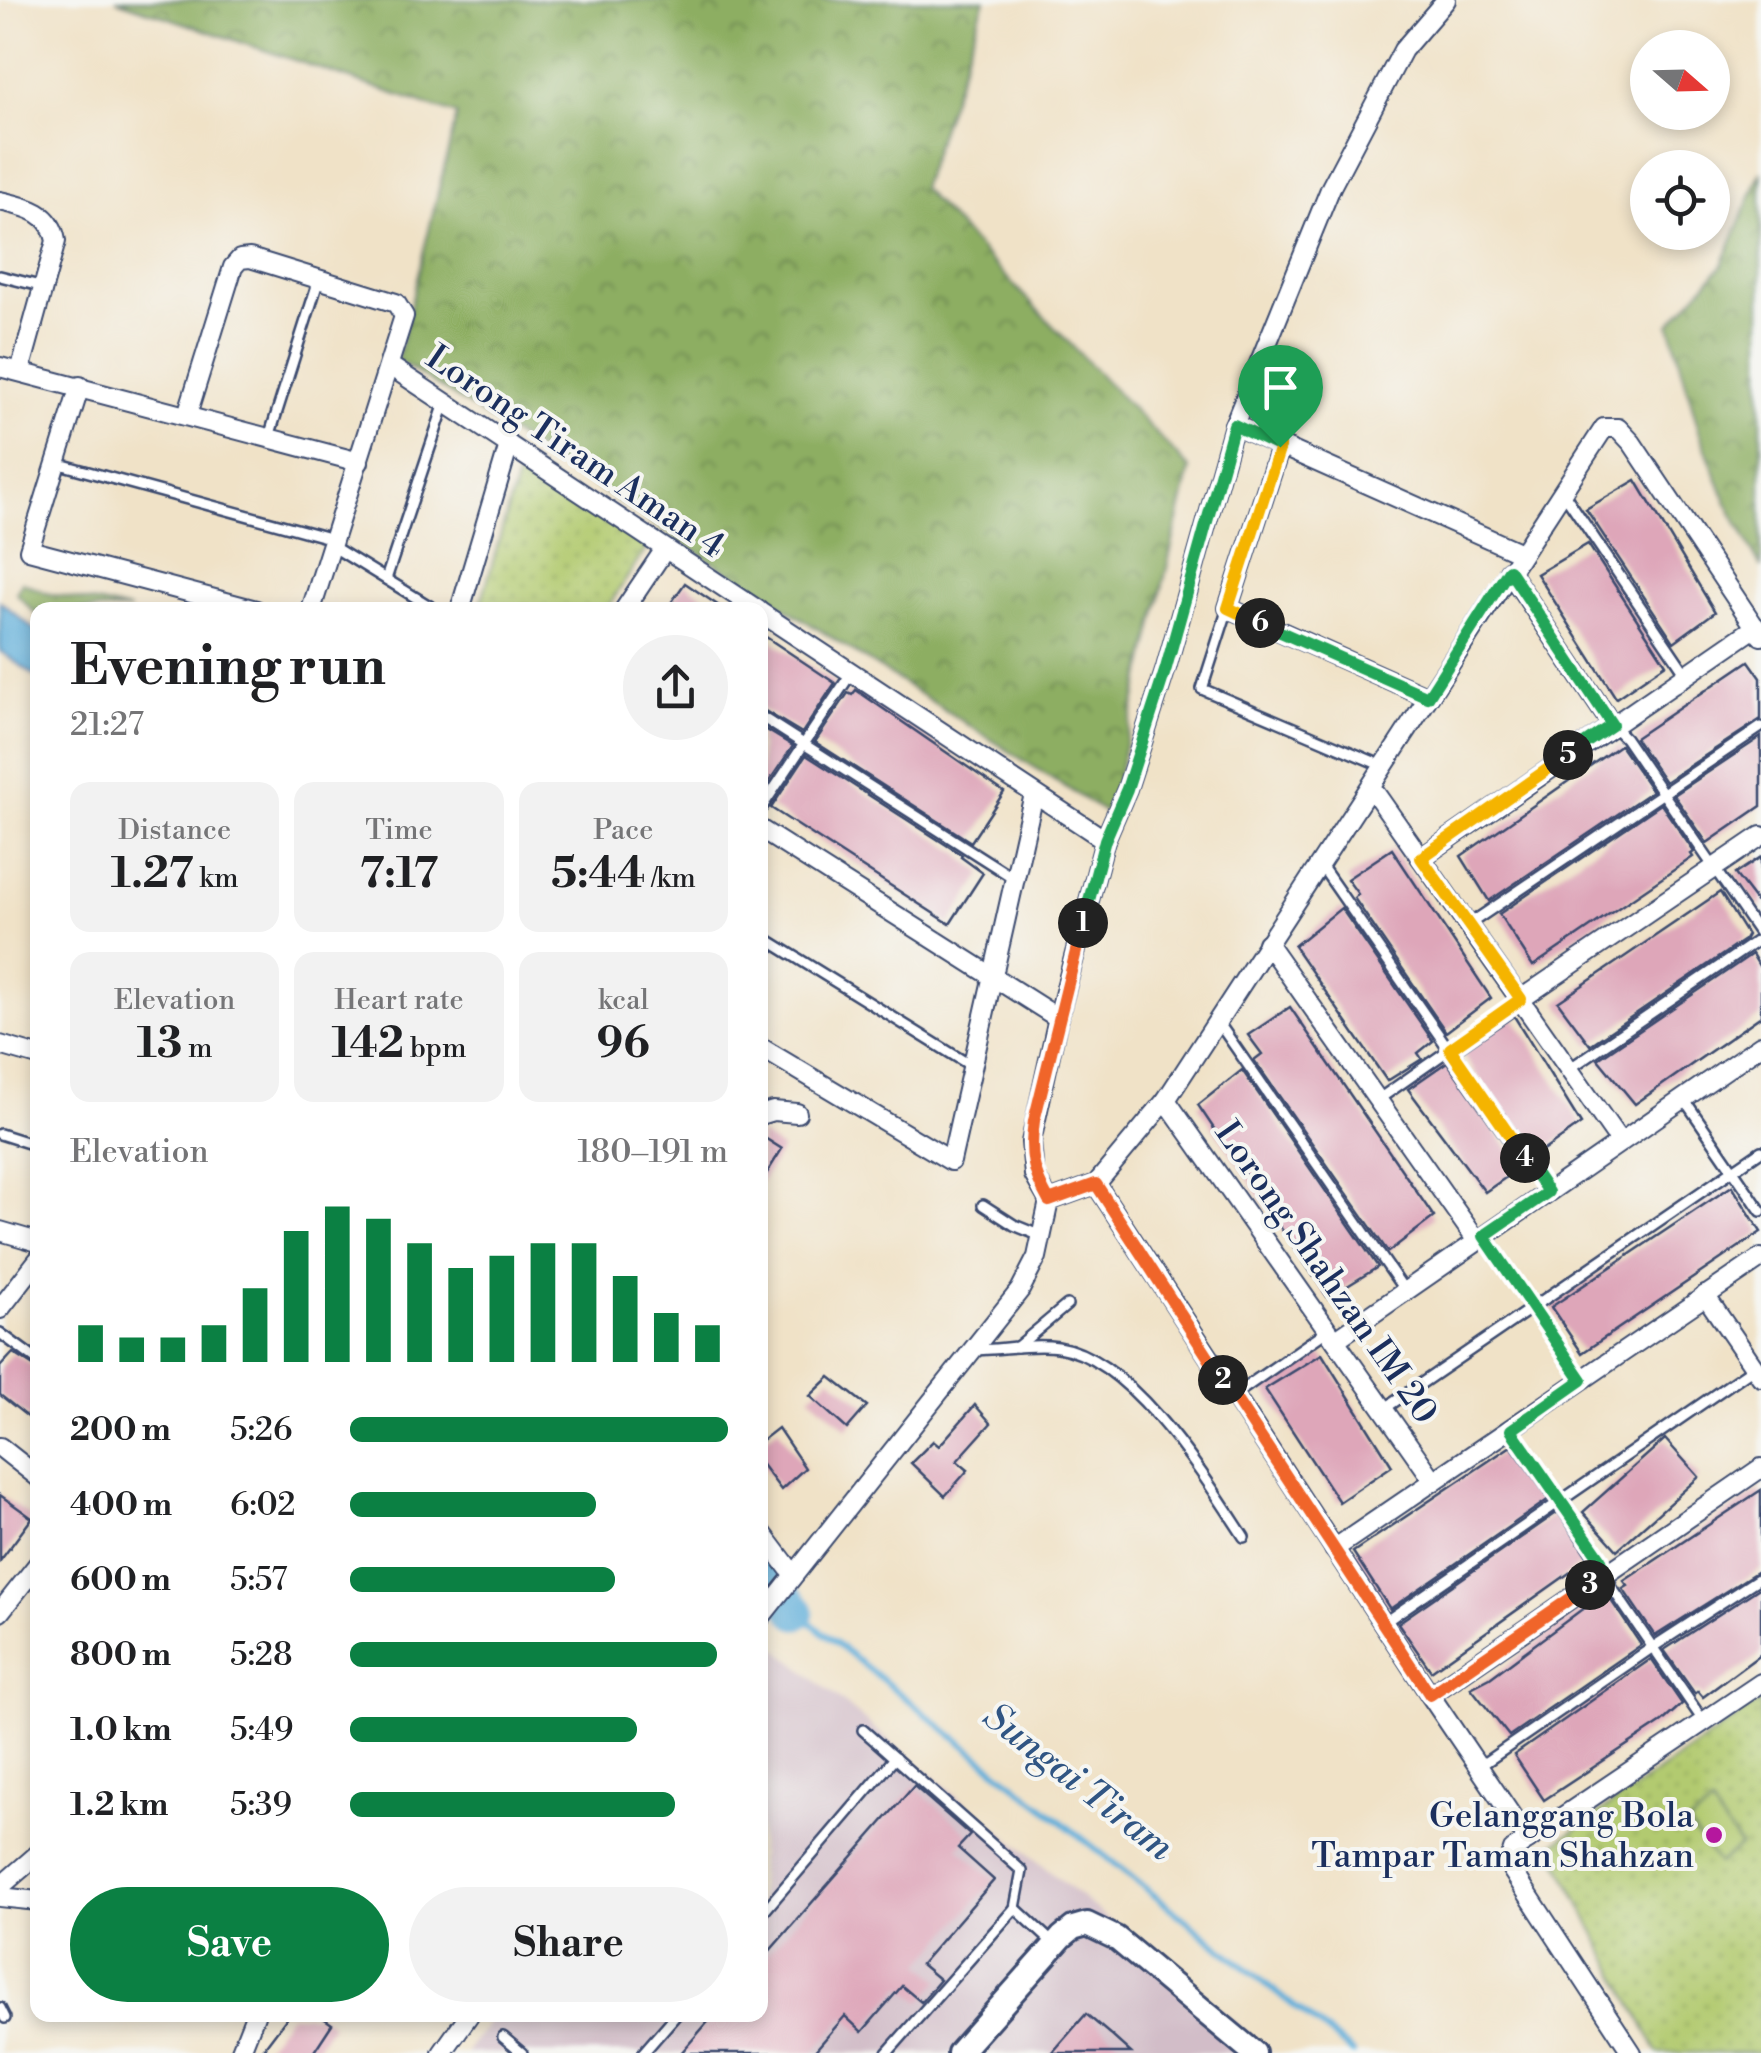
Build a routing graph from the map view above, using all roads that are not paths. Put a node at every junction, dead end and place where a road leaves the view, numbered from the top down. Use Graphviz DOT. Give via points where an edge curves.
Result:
graph roads {
  1 [pos="1446,0"];
  2 [pos="0,201"];
  3 [pos="0,276"];
  4 [pos="318,279"];
  5 [pos="44,287"];
  6 [pos="390,366"];
  7 [pos="0,367"];
  8 [pos="20,372"];
  9 [pos="80,386"];
  10 [pos="445,402"];
  11 [pos="188,415"];
  12 [pos="1234,425"];
  13 [pos="269,438"];
  14 [pos="509,445"];
  15 [pos="1280,447"];
  16 [pos="359,462"];
  17 [pos="56,463"];
  18 [pos="1562,490"];
  19 [pos="334,542"];
  20 [pos="665,549"];
  21 [pos="1521,554"];
  22 [pos="1509,570"];
  23 [pos="386,579"];
  24 [pos="226,602"];
  25 [pos="314,602"];
  26 [pos="423,602"];
  27 [pos="462,602"];
  28 [pos="629,602"];
  29 [pos="745,602"];
  30 [pos="1228,608"];
  31 [pos="768,617"];
  32 [pos="1758,632"];
  33 [pos="852,672"];
  34 [pos="1686,674"];
  35 [pos="1428,697"];
  36 [pos="768,721"];
  37 [pos="1612,725"];
  38 [pos="1761,726"];
  39 [pos="805,745"];
  40 [pos="1384,766"];
  41 [pos="1371,787"];
  42 [pos="1662,792"];
  43 [pos="1034,794"];
  44 [pos="768,798"];
  45 [pos="768,834"];
  46 [pos="1761,836"];
  47 [pos="1105,840"];
  48 [pos="1421,858"];
  49 [pos="1320,864"];
  50 [pos="1715,868"];
  51 [pos="1016,880"];
  52 [pos="1468,925"];
  53 [pos="1761,937"];
  54 [pos="768,940"];
  55 [pos="1267,943"];
  56 [pos="993,978"];
  57 [pos="1521,999"];
  58 [pos="1058,1018"];
  59 [pos="1217,1022"];
  60 [pos="0,1045"];
  61 [pos="1761,1045"];
  62 [pos="1450,1049"];
  63 [pos="768,1051"];
  64 [pos="30,1054"];
  65 [pos="973,1067"];
  66 [pos="1569,1069"];
  67 [pos="1379,1099"];
  68 [pos="1684,1099"];
  69 [pos="1166,1100"];
  70 [pos="768,1113"];
  71 [pos="797,1113"];
  72 [pos="0,1134"];
  73 [pos="1620,1142"];
  74 [pos="30,1143"];
  75 [pos="1761,1151"];
  76 [pos="1733,1170"];
  77 [pos="1096,1184"];
  78 [pos="1548,1192"];
  79 [pos="1049,1201"];
  80 [pos="983,1205"];
  81 [pos="1761,1211"];
  82 [pos="0,1230"];
  83 [pos="1042,1236"];
  84 [pos="1480,1238"];
  85 [pos="30,1239"];
  86 [pos="1761,1258"];
  87 [pos="30,1270"];
  88 [pos="1405,1291"];
  89 [pos="1705,1296"];
  90 [pos="1067,1305"];
  91 [pos="1533,1307"];
  92 [pos="0,1309"];
  93 [pos="0,1332"];
  94 [pos="1332,1335"];
  95 [pos="1016,1347"];
  96 [pos="970,1350"];
  97 [pos="30,1355"];
  98 [pos="1759,1369"];
  99 [pos="1582,1380"];
  100 [pos="1233,1396"];
  101 [pos="1383,1409"];
  102 [pos="1511,1430"];
  103 [pos="2,1453"];
  104 [pos="1761,1468"];
  105 [pos="30,1472"];
  106 [pos="1434,1481"];
  107 [pos="1560,1500"];
  108 [pos="1244,1538"];
  109 [pos="768,1543"];
  110 [pos="1334,1550"];
  111 [pos="30,1574"];
  112 [pos="1606,1574"];
  113 [pos="789,1578"];
  114 [pos="1761,1578"];
  115 [pos="768,1606"];
  116 [pos="0,1612"];
  117 [pos="1382,1624"];
  118 [pos="1653,1647"];
  119 [pos="1761,1683"];
  120 [pos="1430,1695"];
  121 [pos="1704,1722"];
  122 [pos="863,1730"];
  123 [pos="896,1758"];
  124 [pos="1480,1766"];
  125 [pos="1528,1840"];
  126 [pos="30,1861"];
  127 [pos="0,1888"];
  128 [pos="0,1897"];
  129 [pos="30,1899"];
  130 [pos="768,1907"];
  131 [pos="1015,1908"];
  132 [pos="1056,1944"];
  133 [pos="252,2022"];
  134 [pos="464,2022"];
  135 [pos="670,2022"];
  136 [pos="503,2037"];
  137 [pos="240,2053"];
  138 [pos="442,2053"];
  139 [pos="522,2053"];
  140 [pos="643,2053"];
  141 [pos="887,2053"];
  142 [pos="958,2053"];
  143 [pos="1254,2053"];
  144 [pos="1632,2053"];
  1 -- 12 [label="street" via="1402,50 1331,187"];
  2 -- 5 [label="street" via="43,215 54,229"];
  3 -- 5 [label="lane"];
  4 -- 6 [label="street, Lorong Tiram Aman 4" via="402,308"];
  4 -- 11 [label="street, Lorong Tiram Aman 4" via="250,258 233,266"];
  4 -- 13 [label="lane"];
  5 -- 8 [label="street"];
  6 -- 10 [label="street, Lorong Tiram Aman 4"];
  6 -- 16 [label="street"];
  7 -- 8 [label="street"];
  8 -- 9 [label="street"];
  9 -- 11 [label="street"];
  9 -- 17 [label="street"];
  10 -- 14 [label="street, Lorong Tiram Aman 4"];
  10 -- 23 [label="lane"];
  11 -- 13 [label="street"];
  12 -- 15 [label="street"];
  12 -- 47 [label="street" via="1166,668"];
  13 -- 16 [label="street"];
  14 -- 20 [label="street, Lorong Tiram Aman 4"];
  14 -- 27 [label="street"];
  15 -- 21 [label="street"];
  15 -- 30 [label="street"];
  16 -- 19 [label="street"];
  17 -- 19 [label="lane"];
  17 -- 24 [label="street" via="29,550"];
  18 -- 21 [label="street"];
  18 -- 32 [label="street" via="1604,428 1618,428"];
  18 -- 34 [label="lane"];
  19 -- 23 [label="lane"];
  19 -- 25 [label="street"];
  20 -- 28 [label="street"];
  20 -- 29 [label="street, Lorong Tiram Aman 4"];
  21 -- 22 [label="street"];
  22 -- 35 [label="street"];
  22 -- 37 [label="street"];
  23 -- 26 [label="lane"];
  30 -- 35 [label="street"];
  30 -- 40 [label="lane" via="1202,689"];
  31 -- 33 [label="street, Lorong Tiram Aman 4"];
  32 -- 34 [label="street"];
  33 -- 39 [label="lane"];
  33 -- 43 [label="street, Lorong Tiram Aman 4"];
  34 -- 37 [label="street"];
  35 -- 40 [label="street"];
  36 -- 39 [label="lane"];
  37 -- 42 [label="lane"];
  37 -- 48 [label="street"];
  38 -- 42 [label="lane"];
  39 -- 44 [label="lane"];
  39 -- 51 [label="lane"];
  40 -- 41 [label="street"];
  41 -- 48 [label="street"];
  41 -- 49 [label="street"];
  42 -- 50 [label="lane"];
  42 -- 52 [label="lane"];
  43 -- 47 [label="street, Lorong Tiram Aman 4"];
  43 -- 51 [label="street"];
  45 -- 56 [label="street"];
  46 -- 50 [label="street"];
  47 -- 58 [label="street"];
  48 -- 52 [label="street"];
  49 -- 55 [label="street"];
  49 -- 62 [label="lane"];
  50 -- 53 [label="lane"];
  50 -- 57 [label="street"];
  51 -- 56 [label="street"];
  52 -- 57 [label="street"];
  53 -- 66 [label="lane"];
  54 -- 65 [label="lane"];
  55 -- 59 [label="street"];
  55 -- 67 [label="street"];
  56 -- 58 [label="street"];
  56 -- 65 [label="street"];
  57 -- 62 [label="lane"];
  57 -- 66 [label="street"];
  58 -- 79 [label="street" via="1031,1142 1034,1174"];
  59 -- 69 [label="street"];
  59 -- 88 [label="lane"];
  60 -- 64 [label="street"];
  61 -- 68 [label="street"];
  62 -- 67 [label="lane"];
  62 -- 78 [label="lane"];
  63 -- 65 [label="street" via="952,1161"];
  66 -- 73 [label="street"];
  67 -- 84 [label="street"];
  68 -- 73 [label="street"];
  68 -- 76 [label="lane"];
  69 -- 77 [label="street"];
  69 -- 94 [label="street, Lorong Shahzan IM 20"];
  70 -- 71 [label="street"];
  72 -- 74 [label="lane"];
  73 -- 78 [label="street"];
  75 -- 76 [label="lane"];
  76 -- 81 [label="lane"];
  76 -- 91 [label="lane"];
  77 -- 79 [label="street"];
  77 -- 100 [label="street"];
  78 -- 84 [label="street"];
  79 -- 83 [label="street"];
  80 -- 83 [label="lane"];
  82 -- 85 [label="street"];
  83 -- 96 [label="street" via="1030,1274"];
  84 -- 88 [label="street"];
  84 -- 91 [label="lane"];
  86 -- 89 [label="street"];
  87 -- 92 [label="street"];
  88 -- 94 [label="street"];
  89 -- 98 [label="street"];
  89 -- 99 [label="street"];
  90 -- 95 [label="lane"];
  91 -- 99 [label="lane"];
  91 -- 101 [label="lane"];
  93 -- 97 [label="lane"];
  94 -- 100 [label="lane"];
  94 -- 101 [label="street, Lorong Shahzan IM 20"];
  95 -- 96 [label="lane"];
  95 -- 108 [label="lane" via="1076,1352 1123,1382 1168,1430"];
  96 -- 113 [label="street"];
  98 -- 107 [label="lane"];
  99 -- 102 [label="street"];
  100 -- 110 [label="street"];
  101 -- 106 [label="street, Lorong Shahzan IM 20"];
  102 -- 106 [label="street"];
  102 -- 107 [label="lane"];
  103 -- 105 [label="street"];
  104 -- 112 [label="street"];
  106 -- 110 [label="street"];
  107 -- 112 [label="lane"];
  107 -- 117 [label="lane"];
  109 -- 113 [label="street"];
  110 -- 117 [label="street"];
  111 -- 116 [label="street"];
  112 -- 118 [label="lane"];
  112 -- 120 [label="street"];
  113 -- 115 [label="street"];
  114 -- 118 [label="lane"];
  117 -- 120 [label="street"];
  118 -- 121 [label="lane"];
  118 -- 124 [label="lane"];
  119 -- 121 [label="street"];
  120 -- 124 [label="street"];
  121 -- 125 [label="street"];
  122 -- 123 [label="lane"];
  123 -- 130 [label="lane"];
  123 -- 131 [label="lane" via="1022,1870"];
  124 -- 125 [label="street"];
  125 -- 144 [label="street" via="1510,1856 1512,1870"];
  126 -- 127 [label="street"];
  128 -- 129 [label="street"];
  131 -- 132 [label="lane"];
  131 -- 141 [label="lane"];
  132 -- 142 [label="street"];
  132 -- 143 [label="street" via="1087,1924 1116,1938"];
  133 -- 137 [label="street"];
  134 -- 138 [label="street"];
  135 -- 140 [label="lane"];
  136 -- 139 [label="lane"];
}
